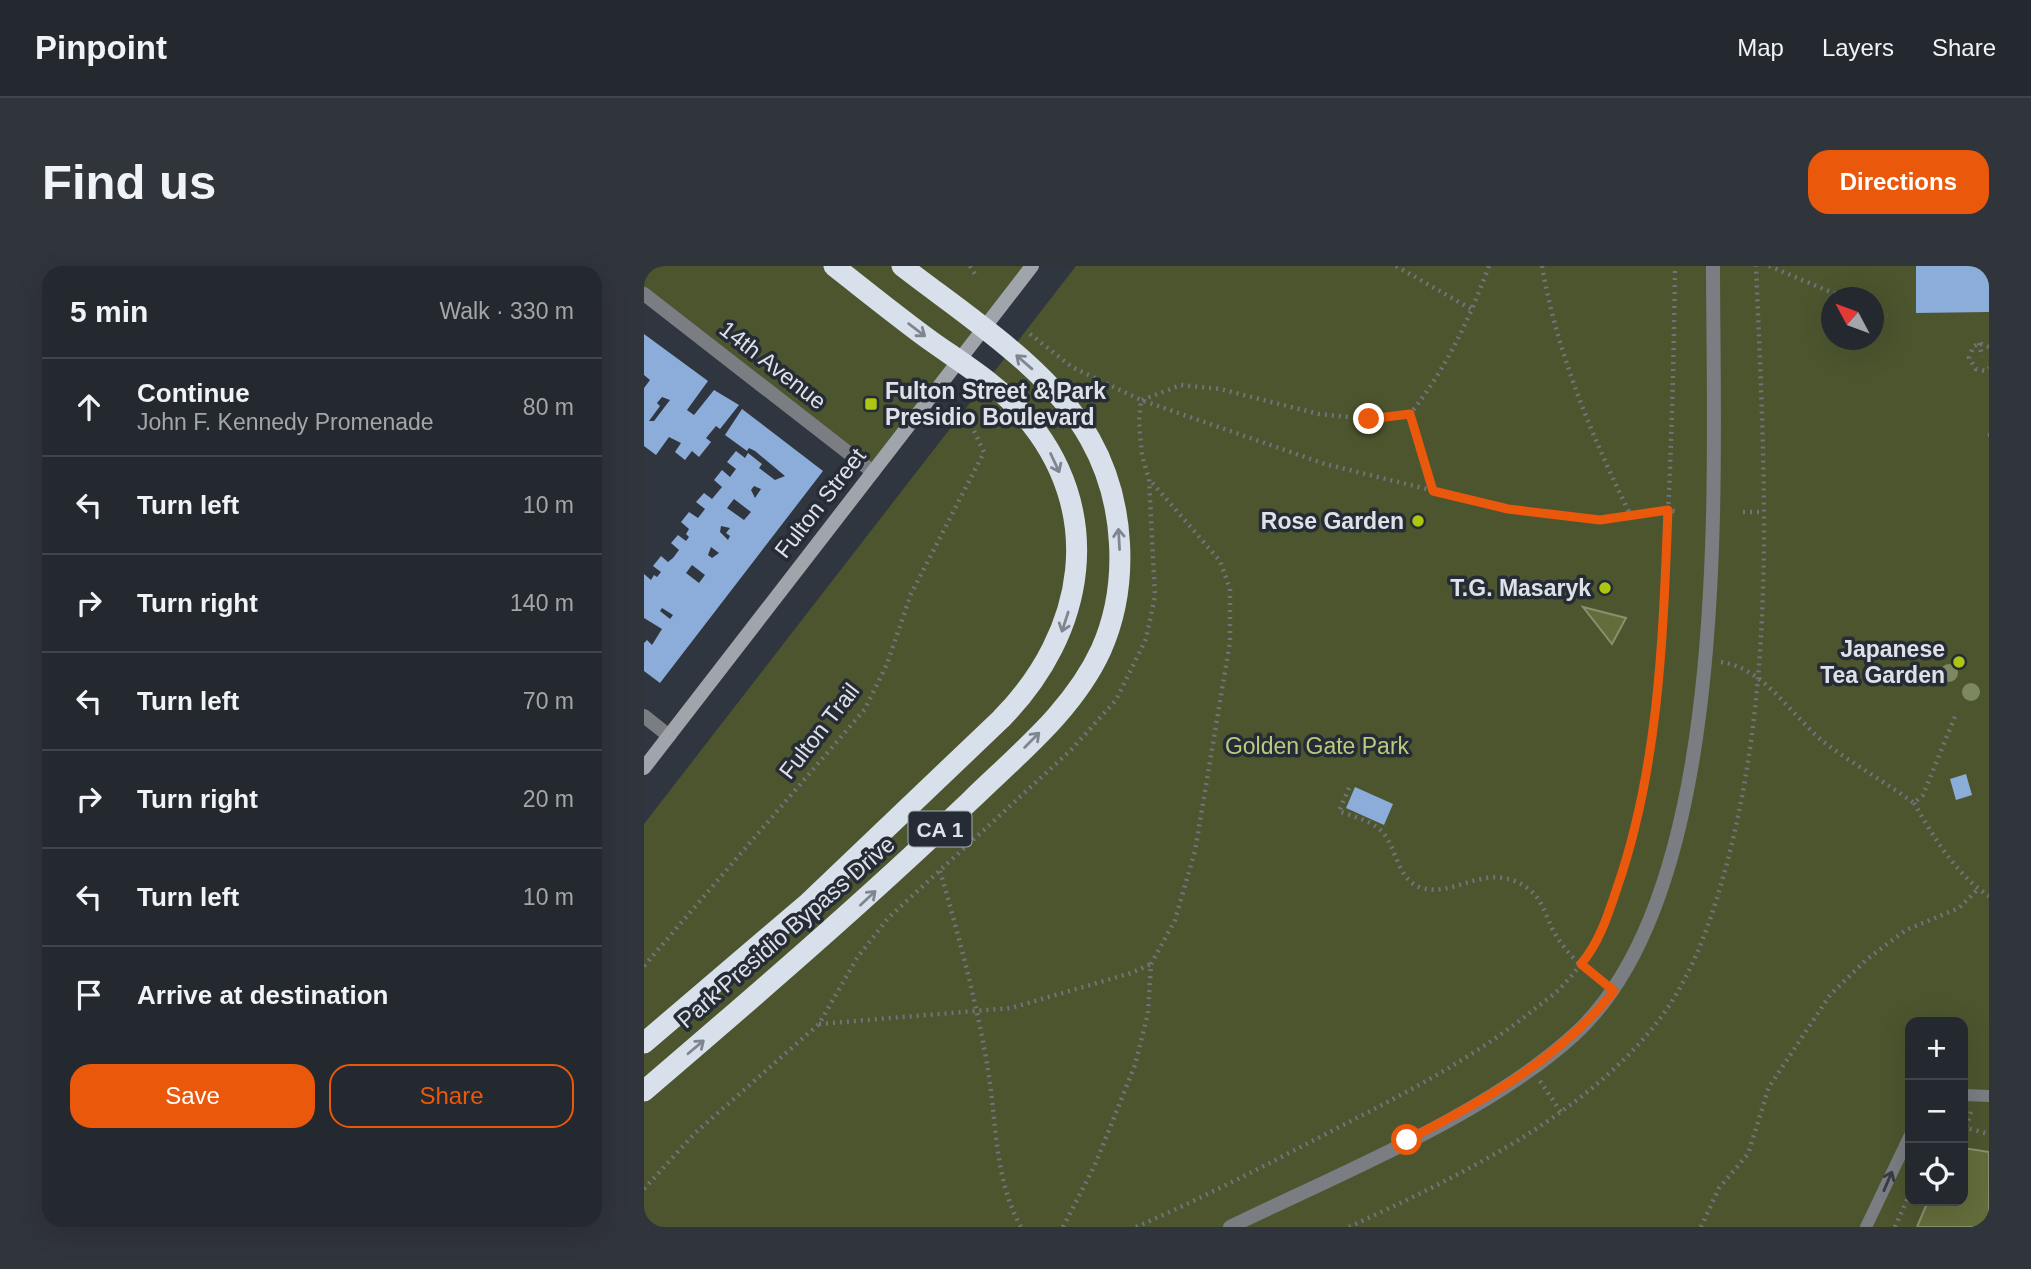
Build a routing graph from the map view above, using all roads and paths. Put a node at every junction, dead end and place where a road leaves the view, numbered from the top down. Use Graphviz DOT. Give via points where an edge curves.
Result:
graph roads {
  1 [pos="834,266"];
  2 [pos="902,266"];
  3 [pos="970,266"];
  4 [pos="1032,266"];
  5 [pos="1396,266"];
  6 [pos="1489,266"];
  7 [pos="1542,266"];
  8 [pos="1675,266"];
  9 [pos="1713,266"];
  10 [pos="1756,266"];
  11 [pos="1769,266"];
  12 [pos="975,274"];
  13 [pos="1821,288"];
  14 [pos="644,294"];
  15 [pos="1472,310"];
  16 [pos="1884,314"];
  17 [pos="1887,315"];
  18 [pos="983,329"];
  19 [pos="1030,334"];
  20 [pos="1979,343"];
  21 [pos="1989,347"];
  22 [pos="1982,357"];
  23 [pos="959,361"];
  24 [pos="1989,368"];
  25 [pos="1141,400"];
  26 [pos="963,408"];
  27 [pos="1410,414"];
  28 [pos="873,472"];
  29 [pos="1149,479"];
  30 [pos="1433,491"];
  31 [pos="1668,510"];
  32 [pos="1679,512"];
  33 [pos="1743,512"];
  34 [pos="1764,512"];
  35 [pos="1631,516"];
  36 [pos="1705,660"];
  37 [pos="1760,679"];
  38 [pos="1956,714"];
  39 [pos="644,716"];
  40 [pos="669,736"];
  41 [pos="644,768"];
  42 [pos="1349,788"];
  43 [pos="1914,803"];
  44 [pos="1978,889"];
  45 [pos="1989,896"];
  46 [pos="1151,964"];
  47 [pos="1581,964"];
  48 [pos="644,967"];
  49 [pos="1614,991"];
  50 [pos="976,1010"];
  51 [pos="819,1024"];
  52 [pos="644,1043"];
  53 [pos="1531,1069"];
  54 [pos="644,1091"];
  55 [pos="1968,1095"];
  56 [pos="1989,1096"];
  57 [pos="1971,1111"];
  58 [pos="1561,1112"];
  59 [pos="1968,1118"];
  60 [pos="1968,1128"];
  61 [pos="1989,1134"];
  62 [pos="1906,1143"];
  63 [pos="644,1189"];
  64 [pos="1905,1204"];
  65 [pos="1021,1227"];
  66 [pos="1063,1227"];
  67 [pos="1136,1227"];
  68 [pos="1230,1227"];
  69 [pos="1702,1227"];
  70 [pos="1866,1227"];
  71 [pos="1895,1227"];
  1 -- 23 [label="highway, CA 1, one-way"];
  2 -- 18 [label="highway, CA 1"];
  3 -- 12 [label="path"];
  4 -- 18 [label="main road, Fulton Street"];
  5 -- 15 [label="path"];
  6 -- 15 [label="path"];
  7 -- 35 [label="path" via="1573,380 1602,458"];
  8 -- 31 [label="path"];
  9 -- 36 [label="street" via="1712,512"];
  10 -- 34 [label="path"];
  11 -- 13 [label="path"];
  14 -- 28 [label="street, 14th Avenue"];
  15 -- 27 [label="path" via="1437,380"];
  16 -- 17 [label="path"];
  18 -- 23 [label="main road, Fulton Street"];
  54 -- 18 [label="highway, Park Presidio Bypass Drive / CA 1, one-way" via="833,930 1017,755 1068,703 1101,648 1113,610 1119,561 1117,520 1103,466 1058,395"];
  19 -- 25 [label="path" via="1072,367"];
  20 -- 21 [label="path"];
  20 -- 22 [label="path"];
  20 -- 24 [label="path" via="1970,352 1971,365 1979,370"];
  23 -- 28 [label="main road, Fulton Street"];
  23 -- 52 [label="highway, Park Presidio Bypass Drive / CA 1, one-way" via="1022,413 1063,481 1071,506 1076,559 1062,633 1036,680 1001,719 807,904"];
  25 -- 27 [label="path" via="1181,384 1220,388 1319,414 1369,419"];
  25 -- 30 [label="path" via="1325,464"];
  26 -- 48 [label="path, Fulton Trail" via="984,452 911,594 887,664 865,709"];
  27 -- 30 [label="path"];
  28 -- 40 [label="main road, Fulton Street"];
  29 -- 46 [label="path" via="1220,561 1230,589 1230,642 1195,851 1175,919"];
  30 -- 35 [label="path" via="1555,515 1600,520"];
  31 -- 32 [label="path"];
  31 -- 35 [label="path"];
  31 -- 47 [label="path" via="1663,636 1646,780 1607,918"];
  33 -- 34 [label="path"];
  34 -- 37 [label="path"];
  36 -- 37 [label="path" via="1731,663"];
  36 -- 49 [label="street" via="1673,849 1642,940"];
  37 -- 43 [label="path" via="1826,743"];
  38 -- 43 [label="path" via="1923,795"];
  39 -- 40 [label="street"];
  40 -- 41 [label="main road, Fulton Street"];
  42 -- 47 [label="path" via="1339,811 1379,829 1406,877 1417,886 1431,890 1488,877 1521,884 1536,895 1560,941"];
  43 -- 44 [label="path" via="1949,857"];
  44 -- 45 [label="path"];
  44 -- 69 [label="path" via="1959,908 1906,930 1830,995 1769,1087 1748,1154 1719,1188"];
  46 -- 50 [label="path" via="1131,974 1011,1007"];
  46 -- 66 [label="path" via="1149,1013 1135,1065 1095,1165"];
  47 -- 49 [label="path"];
  47 -- 67 [label="path" via="1564,985 1500,1036 1425,1083"];
  49 -- 53 [label="street" via="1575,1034"];
  50 -- 51 [label="path"];
  50 -- 51 [label="path" via="940,871 888,918 857,958"];
  50 -- 65 [label="path" via="988,1072 994,1145 1012,1212"];
  51 -- 63 [label="path" via="695,1133"];
  53 -- 58 [label="path"];
  53 -- 68 [label="street" via="1437,1125"];
  55 -- 56 [label="lane"];
  57 -- 59 [label="path"];
  60 -- 61 [label="path"];
  70 -- 62 [label="lane, one-way"];
  64 -- 71 [label="path"];
}
